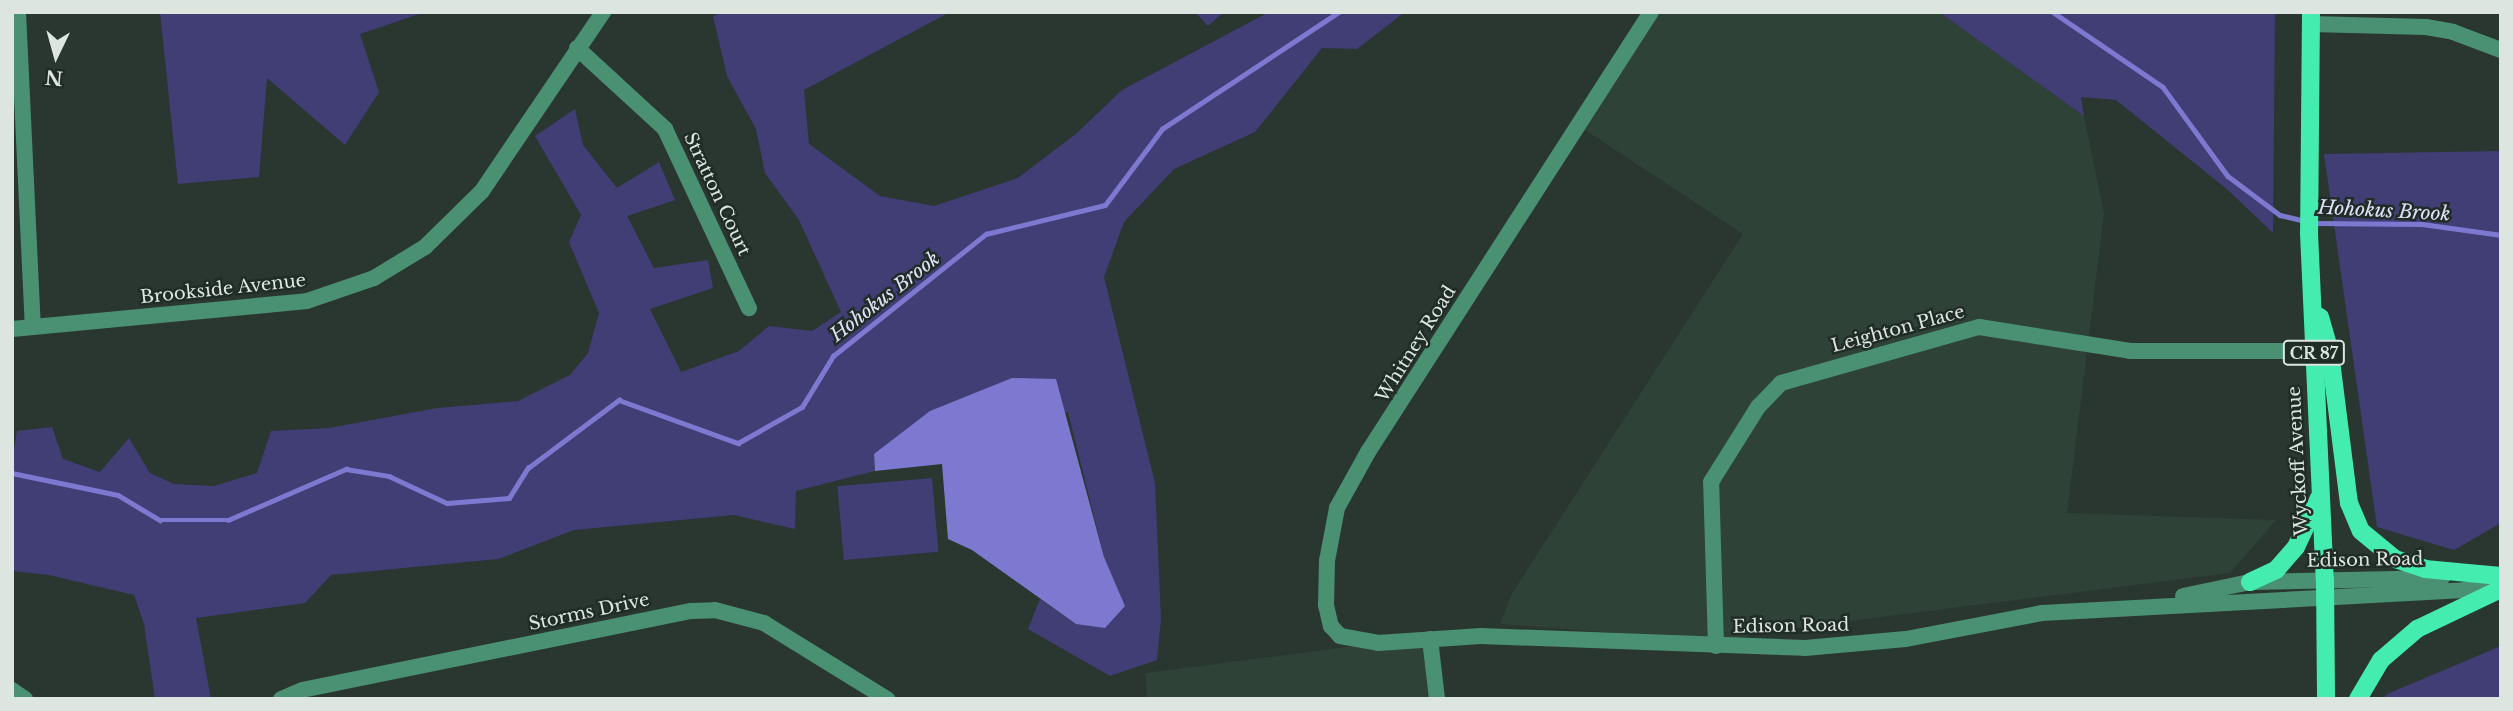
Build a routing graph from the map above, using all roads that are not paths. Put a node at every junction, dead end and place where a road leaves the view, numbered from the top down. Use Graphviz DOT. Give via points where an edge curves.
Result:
graph roads {
  1 [pos="18,12"];
  2 [pos="603,12"];
  3 [pos="1651,12"];
  4 [pos="2311,18"];
  5 [pos="577,48"];
  6 [pos="2501,50"];
  7 [pos="2312,290"];
  8 [pos="748,308"];
  9 [pos="33,326"];
  10 [pos="12,329"];
  11 [pos="2314,351"];
  12 [pos="2321,495"];
  13 [pos="2501,579"];
  14 [pos="2250,582"];
  15 [pos="2325,589"];
  16 [pos="2501,589"];
  17 [pos="2150,605"];
  18 [pos="1430,639"];
  19 [pos="1716,646"];
  20 [pos="12,690"];
  21 [pos="25,699"];
  22 [pos="281,699"];
  23 [pos="887,699"];
  24 [pos="1437,699"];
  25 [pos="2326,699"];
  26 [pos="2358,699"];
  1 -- 9 [label="street"];
  2 -- 5 [label="street, Brookside Avenue"];
  3 -- 18 [label="street, Whitney Road" via="1368,452 1337,508 1327,562 1331,626 1354,640"];
  4 -- 6 [label="street" via="2426,27"];
  4 -- 7 [label="main road, Wyckoff Avenue / CR 87"];
  5 -- 8 [label="street, Stratton Court" via="665,129"];
  5 -- 9 [label="street, Brookside Avenue" via="482,191 425,247 374,278 299,302"];
  7 -- 11 [label="main road, Wyckoff Avenue / CR 87"];
  7 -- 13 [label="main road" via="2330,353 2349,503 2361,531 2395,559 2426,569"];
  9 -- 10 [label="street, Brookside Avenue"];
  11 -- 12 [label="main road, Wyckoff Avenue / CR 87"];
  11 -- 19 [label="street, Leighton Place" via="2130,351 1979,327 1782,383 1758,407 1711,482"];
  12 -- 14 [label="main road" via="2297,547 2276,570"];
  12 -- 15 [label="main road, Wyckoff Avenue / CR 87"];
  13 -- 15 [label="street, Edison Road" via="2464,590"];
  14 -- 15 [label="street, Edison Road"];
  14 -- 17 [label="street, Edison Road"];
  15 -- 17 [label="street, Edison Road"];
  15 -- 25 [label="main road, Wyckoff Avenue / CR 87"];
  16 -- 26 [label="main road" via="2417,629 2381,660"];
  17 -- 19 [label="street, Edison Road" via="2042,613 1870,643 1805,648"];
  18 -- 19 [label="street, Edison Road" via="1481,636"];
  18 -- 24 [label="street"];
  20 -- 21 [label="street"];
  22 -- 23 [label="street, Storms Drive" via="356,679 691,611 715,610 764,623"];
}
